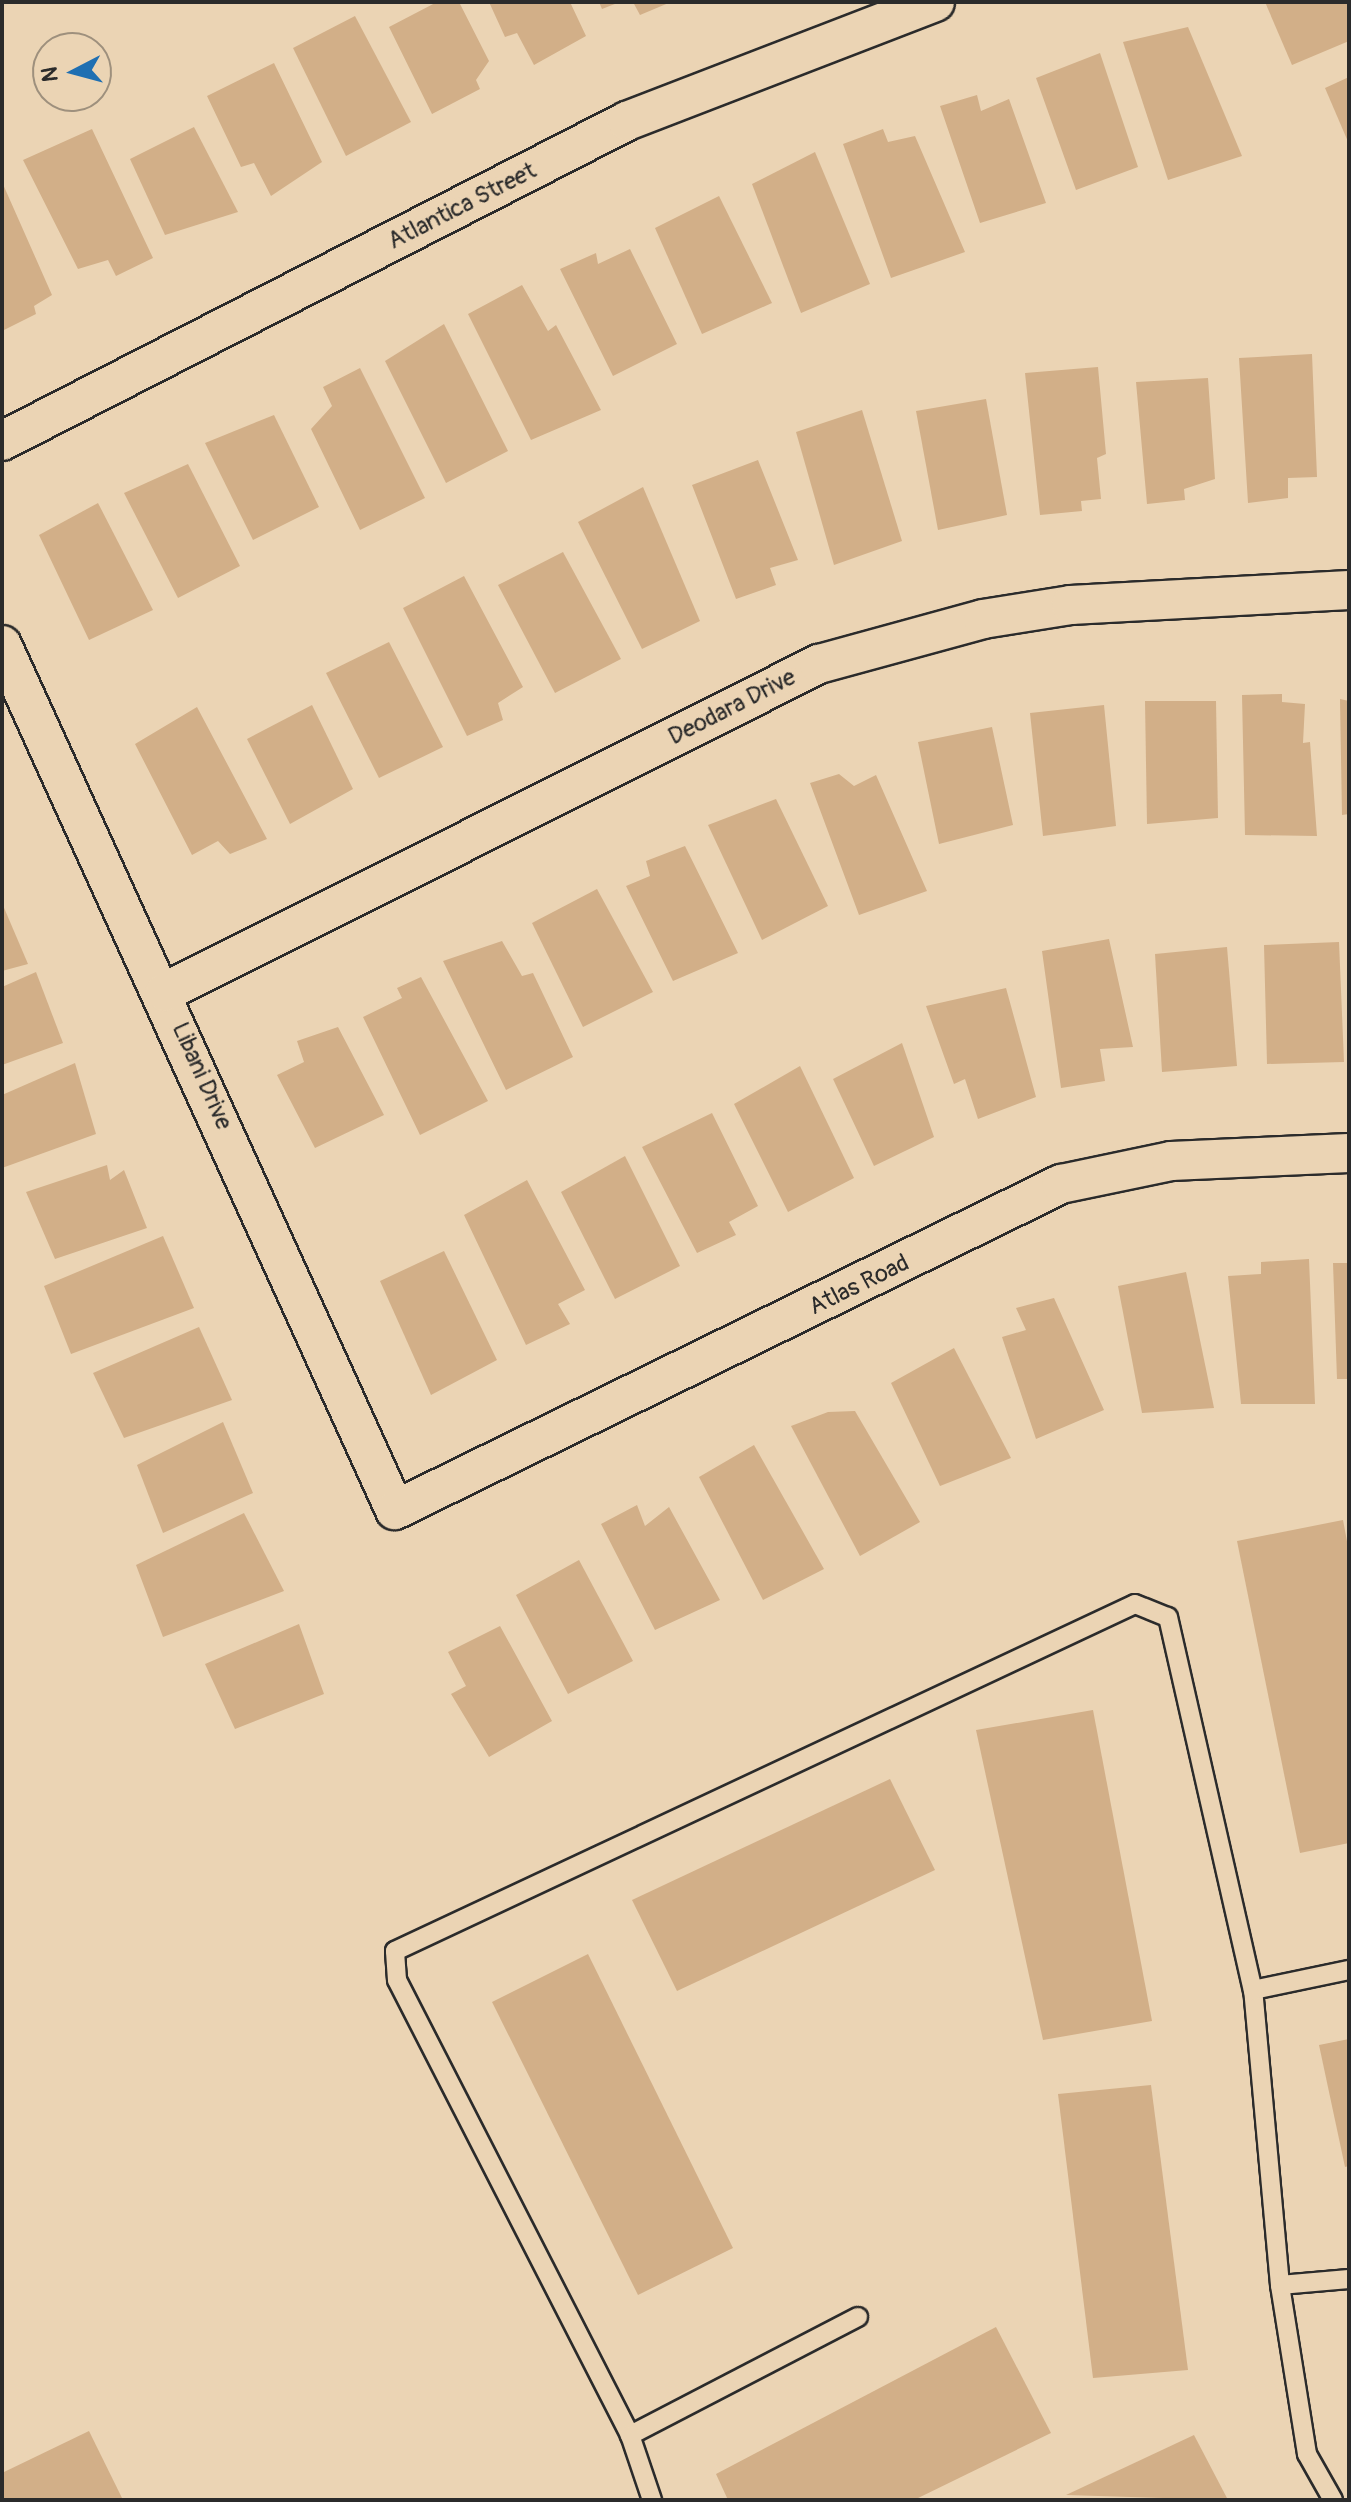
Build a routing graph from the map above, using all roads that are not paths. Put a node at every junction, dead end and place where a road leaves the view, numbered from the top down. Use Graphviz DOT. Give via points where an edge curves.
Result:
graph roads {
  1 [pos="935,2"];
  2 [pos="2,441"];
  3 [pos="1349,590"];
  4 [pos="2,645"];
  5 [pos="165,992"];
  6 [pos="1349,1153"];
  7 [pos="395,1510"];
  8 [pos="1349,1970"];
  9 [pos="1253,1990"];
  10 [pos="1349,2279"];
  11 [pos="1280,2285"];
  12 [pos="858,2317"];
  13 [pos="630,2435"];
  14 [pos="652,2500"];
  15 [pos="1333,2500"];
  1 -- 2 [label="street, Atlantica Street" via="627,121"];
  3 -- 5 [label="street, Deodara Drive" via="1071,605 968,622 819,664"];
  4 -- 5 [label="street, Libani Drive"];
  5 -- 7 [label="street, Libani Drive"];
  6 -- 7 [label="street, Atlas Road" via="1171,1161 1061,1184"];
  8 -- 9 [label="lane"];
  9 -- 11 [label="lane"];
  9 -- 13 [label="lane" via="1168,1617 1135,1604 395,1951 397,1980"];
  10 -- 11 [label="lane"];
  11 -- 15 [label="lane" via="1307,2454"];
  12 -- 13 [label="lane"];
  13 -- 14 [label="lane"];
}
